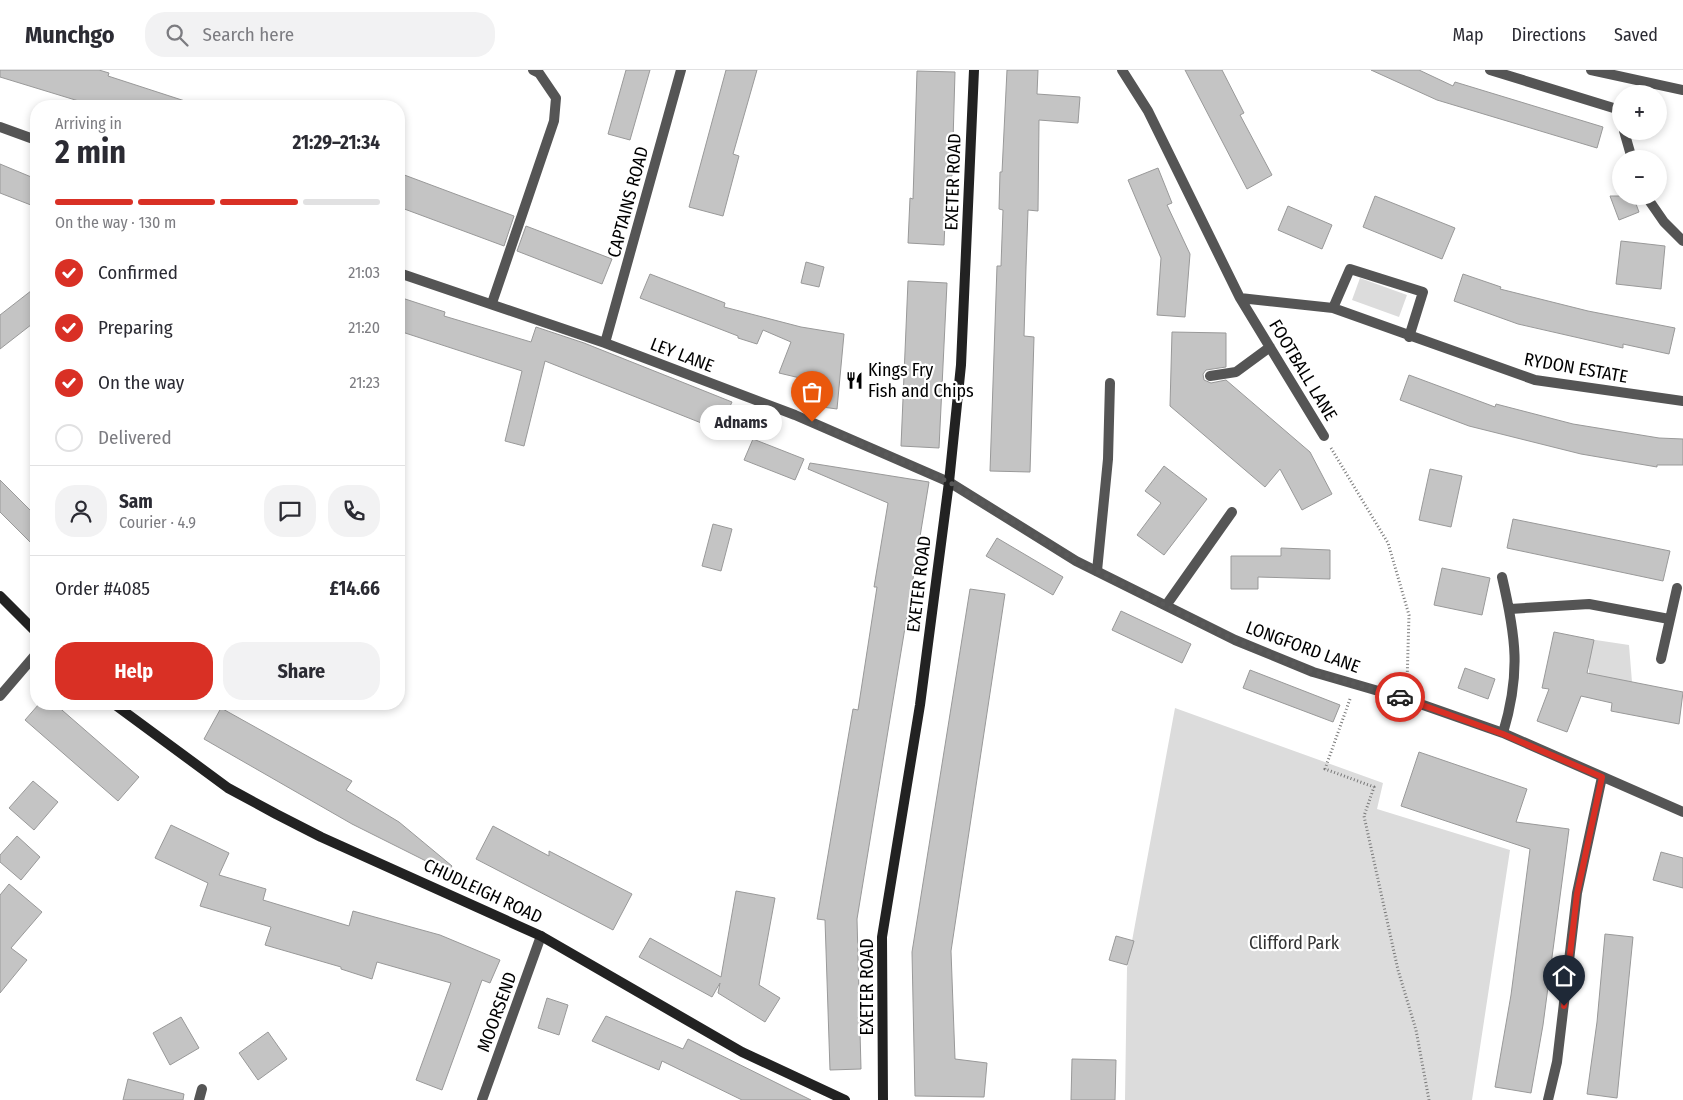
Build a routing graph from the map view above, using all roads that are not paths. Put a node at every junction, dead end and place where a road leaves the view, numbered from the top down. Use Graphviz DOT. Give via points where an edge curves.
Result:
graph roads {
  1 [pos="533,70"];
  2 [pos="681,70"];
  3 [pos="974,70"];
  4 [pos="1122,70"];
  5 [pos="1490,70"];
  6 [pos="1590,70"];
  7 [pos="1683,90"];
  8 [pos="1612,108"];
  9 [pos="0,128"];
  10 [pos="30,138"];
  11 [pos="1652,205"];
  12 [pos="1683,242"];
  13 [pos="405,275"];
  14 [pos="1240,298"];
  15 [pos="492,303"];
  16 [pos="1333,308"];
  17 [pos="1409,337"];
  18 [pos="605,343"];
  19 [pos="1270,347"];
  20 [pos="1210,376"];
  21 [pos="1110,383"];
  22 [pos="1683,401"];
  23 [pos="1324,436"];
  24 [pos="949,482"];
  25 [pos="1232,512"];
  26 [pos="1097,571"];
  27 [pos="1502,577"];
  28 [pos="1677,588"];
  29 [pos="0,596"];
  30 [pos="1167,604"];
  31 [pos="1510,609"];
  32 [pos="1670,619"];
  33 [pos="30,626"];
  34 [pos="1661,659"];
  35 [pos="30,661"];
  36 [pos="0,696"];
  37 [pos="122,710"];
  38 [pos="1503,734"];
  39 [pos="1602,777"];
  40 [pos="1683,812"];
  41 [pos="542,936"];
  42 [pos="202,1089"];
  43 [pos="199,1100"];
  44 [pos="482,1100"];
  45 [pos="845,1100"];
  46 [pos="883,1100"];
  47 [pos="1548,1100"];
  1 -- 15 [label="street" via="539,72 556,98 554,121"];
  2 -- 18 [label="street, CAPTAINS ROAD"];
  3 -- 24 [label="main road, EXETER ROAD" via="962,347"];
  4 -- 14 [label="street, FOOTBALL LANE" via="1148,111"];
  5 -- 8 [label="street"];
  6 -- 7 [label="street"];
  9 -- 10 [label="street"];
  11 -- 12 [label="street"];
  13 -- 15 [label="street, LEY LANE"];
  14 -- 16 [label="street, RYDON ESTATE"];
  14 -- 19 [label="street, FOOTBALL LANE"];
  15 -- 18 [label="street, LEY LANE"];
  16 -- 17 [label="street, RYDON ESTATE"];
  16 -- 17 [label="street" via="1350,269 1423,292"];
  17 -- 22 [label="street, RYDON ESTATE" via="1535,380"];
  18 -- 24 [label="street, LEY LANE" via="795,415"];
  19 -- 20 [label="street" via="1236,372"];
  19 -- 23 [label="street, FOOTBALL LANE"];
  21 -- 26 [label="street" via="1108,458"];
  24 -- 26 [label="street, LONGFORD LANE"];
  24 -- 46 [label="main road, EXETER ROAD" via="920,705 882,937"];
  25 -- 30 [label="street"];
  26 -- 30 [label="street, LONGFORD LANE"];
  27 -- 31 [label="street"];
  28 -- 32 [label="street"];
  29 -- 33 [label="main road"];
  30 -- 38 [label="street, LONGFORD LANE" via="1235,640 1313,672 1406,699"];
  31 -- 32 [label="street" via="1588,604"];
  31 -- 38 [label="street" via="1516,667 1512,702"];
  32 -- 34 [label="street"];
  35 -- 36 [label="street"];
  37 -- 41 [label="main road, CHUDLEIGH ROAD" via="228,788 276,814"];
  38 -- 39 [label="street, LONGFORD LANE"];
  39 -- 40 [label="street, LONGFORD LANE"];
  39 -- 47 [label="street" via="1577,894 1557,1062"];
  41 -- 44 [label="street, MOORSEND"];
  41 -- 45 [label="main road, CHUDLEIGH ROAD" via="742,1052"];
  42 -- 43 [label="street"];
}
